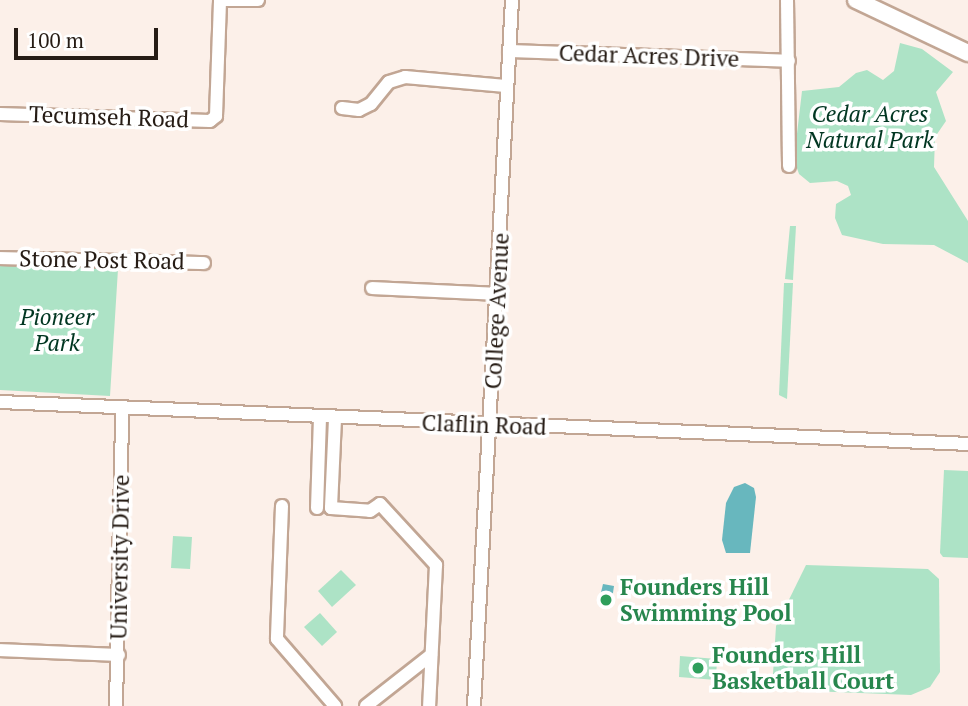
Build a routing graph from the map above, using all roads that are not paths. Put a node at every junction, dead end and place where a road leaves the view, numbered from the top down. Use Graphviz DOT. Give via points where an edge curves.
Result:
graph roads {
  1 [pos="220,0"];
  2 [pos="258,0"];
  3 [pos="512,0"];
  4 [pos="787,0"];
  5 [pos="856,0"];
  6 [pos="509,51"];
  7 [pos="968,53"];
  8 [pos="789,61"];
  9 [pos="506,86"];
  10 [pos="342,108"];
  11 [pos="0,114"];
  12 [pos="789,166"];
  13 [pos="0,258"];
  14 [pos="205,262"];
  15 [pos="372,288"];
  16 [pos="499,294"];
  17 [pos="0,402"];
  18 [pos="122,408"];
  19 [pos="320,418"];
  20 [pos="335,419"];
  21 [pos="490,425"];
  22 [pos="968,444"];
  23 [pos="282,506"];
  24 [pos="317,508"];
  25 [pos="0,650"];
  26 [pos="119,655"];
  27 [pos="431,655"];
  28 [pos="116,706"];
  29 [pos="335,706"];
  30 [pos="366,706"];
  31 [pos="429,706"];
  32 [pos="474,706"];
  1 -- 2 [label="street"];
  1 -- 11 [label="street, Tecumseh Road" via="216,116 209,121"];
  3 -- 6 [label="street, College Avenue"];
  4 -- 8 [label="street"];
  5 -- 7 [label="main road"];
  6 -- 8 [label="street, Cedar Acres Drive"];
  6 -- 9 [label="street, College Avenue"];
  8 -- 12 [label="street"];
  9 -- 10 [label="street" via="405,77 389,82 372,104 359,110"];
  9 -- 16 [label="street, College Avenue"];
  13 -- 14 [label="street, Stone Post Road"];
  15 -- 16 [label="street"];
  16 -- 21 [label="street, College Avenue"];
  17 -- 18 [label="street, Claflin Road"];
  18 -- 19 [label="street, Claflin Road"];
  18 -- 26 [label="street, University Drive"];
  19 -- 20 [label="street, Claflin Road"];
  19 -- 24 [label="street"];
  20 -- 21 [label="street, Claflin Road"];
  20 -- 27 [label="street" via="331,508 370,511 380,504 436,565"];
  21 -- 22 [label="street, Claflin Road"];
  21 -- 32 [label="street, College Avenue"];
  23 -- 29 [label="street" via="277,639"];
  25 -- 26 [label="street"];
  26 -- 28 [label="street, University Drive"];
  27 -- 30 [label="street"];
  27 -- 31 [label="street"];
}
